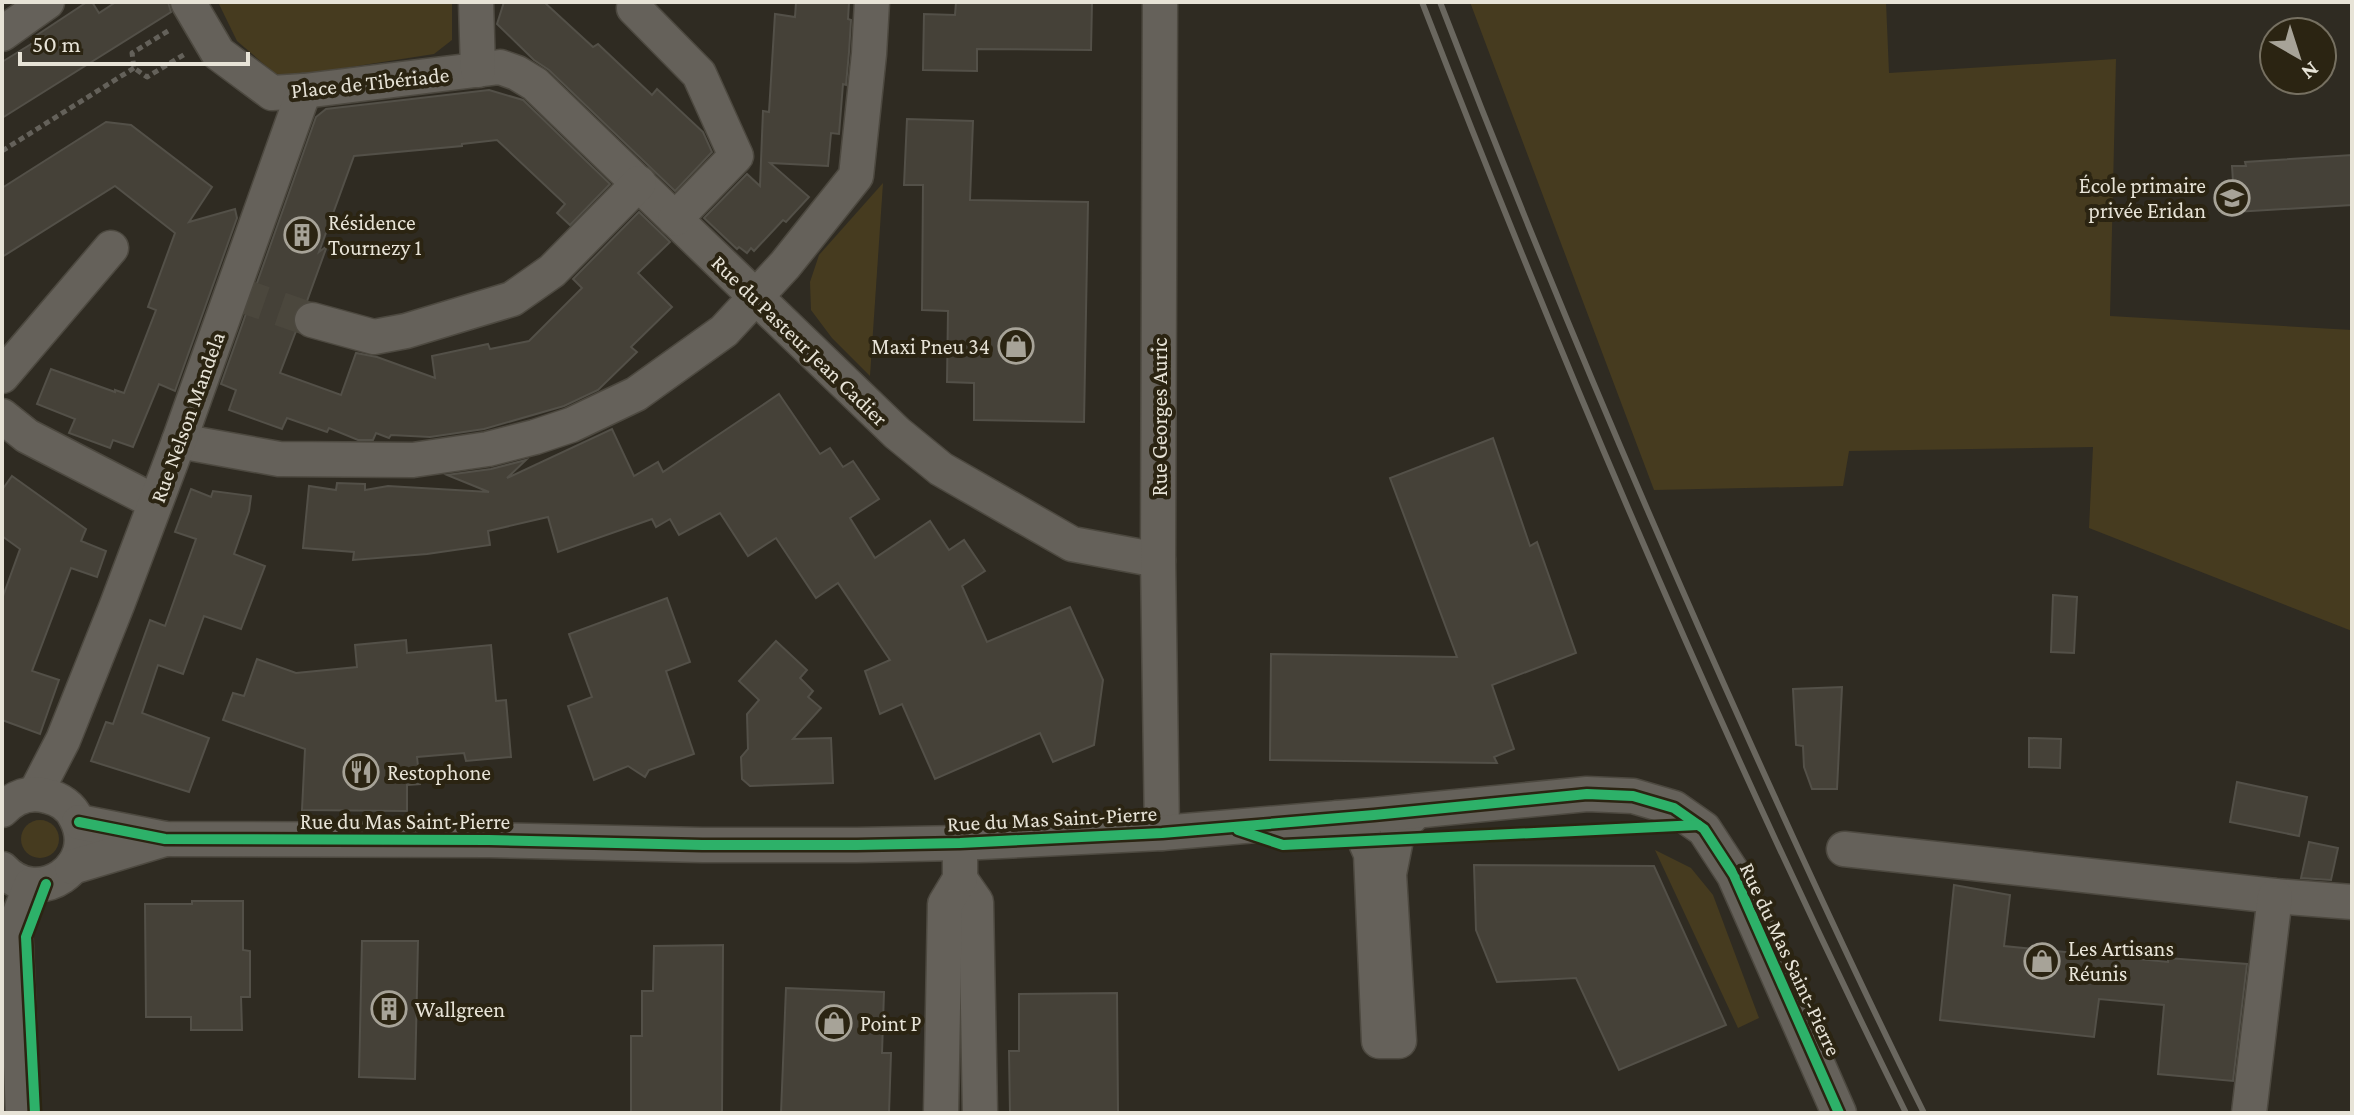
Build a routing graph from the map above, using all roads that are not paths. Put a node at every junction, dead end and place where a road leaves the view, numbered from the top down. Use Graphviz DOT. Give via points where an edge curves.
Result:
graph roads {
  1 [pos="47,2"];
  2 [pos="476,2"];
  3 [pos="635,2"];
  4 [pos="872,2"];
  5 [pos="1160,2"];
  6 [pos="198,18"];
  7 [pos="2,34"];
  8 [pos="478,70"];
  9 [pos="304,91"];
  10 [pos="639,183"];
  11 [pos="675,219"];
  12 [pos="111,248"];
  13 [pos="755,296"];
  14 [pos="312,320"];
  15 [pos="2,376"];
  16 [pos="2,416"];
  17 [pos="179,441"];
  18 [pos="155,502"];
  19 [pos="1158,560"];
  20 [pos="57,805"];
  21 [pos="2,810"];
  22 [pos="1416,811"];
  23 [pos="1337,818"];
  24 [pos="1162,833"];
  25 [pos="165,839"];
  26 [pos="960,843"];
  27 [pos="1844,849"];
  28 [pos="72,867"];
  29 [pos="16,877"];
  30 [pos="960,879"];
  31 [pos="2275,896"];
  32 [pos="2352,902"];
  33 [pos="23,1113"];
  34 [pos="941,1113"];
  35 [pos="980,1113"];
  36 [pos="1839,1113"];
  37 [pos="2249,1113"];
  1 -- 7 [label="street"];
  2 -- 8 [label="street, Place de Tibériade"];
  3 -- 11 [label="street" via="634,8 699,74 736,156"];
  4 -- 13 [label="street" via="856,176"];
  5 -- 19 [label="street, Rue Georges Auric"];
  6 -- 9 [label="street, Place de Tibériade" via="218,53 272,93"];
  8 -- 9 [label="street, Place de Tibériade"];
  8 -- 10 [label="street, Rue du Pasteur Jean Cadier" via="500,67 535,84"];
  9 -- 17 [label="street, Rue Nelson Mandela"];
  10 -- 11 [label="street, Rue du Pasteur Jean Cadier"];
  10 -- 14 [label="street" via="552,271 512,299 374,337"];
  11 -- 13 [label="street, Rue du Pasteur Jean Cadier"];
  12 -- 15 [label="street"];
  13 -- 17 [label="street" via="724,331 636,394 571,425 488,449 413,460 279,459"];
  13 -- 19 [label="street, Rue du Pasteur Jean Cadier" via="941,469 1072,544"];
  16 -- 18 [label="street" via="27,436"];
  17 -- 18 [label="street, Rue Nelson Mandela"];
  18 -- 20 [label="street, Rue Nelson Mandela" via="63,740"];
  19 -- 24 [label="street, Rue Georges Auric"];
  20 -- 21 [label="street" via="21,797"];
  20 -- 25 [label="street, Rue du Mas Saint-Pierre"];
  20 -- 28 [label="street, Rue Nelson Mandela" via="82,846"];
  22 -- 23 [label="street, Rue du Mas Saint-Pierre"];
  22 -- 23 [label="street" via="1396,839 1389,874 1399,1041 1379,1041 1371,854 1361,831"];
  22 -- 36 [label="street, Rue du Mas Saint-Pierre" via="1587,794 1633,796 1674,808 1704,829 1734,875"];
  23 -- 24 [label="street, Rue du Mas Saint-Pierre"];
  24 -- 26 [label="street, Rue du Mas Saint-Pierre"];
  25 -- 26 [label="street, Rue du Mas Saint-Pierre"];
  25 -- 28 [label="street, Rue du Mas Saint-Pierre"];
  26 -- 30 [label="street"];
  27 -- 31 [label="street"];
  28 -- 29 [label="street, Rue du Mas Saint-Pierre" via="46,884"];
  29 -- 33 [label="street"];
  30 -- 34 [label="street" via="945,904"];
  30 -- 35 [label="street" via="976,902"];
  31 -- 32 [label="street"];
  31 -- 37 [label="street"];
}
